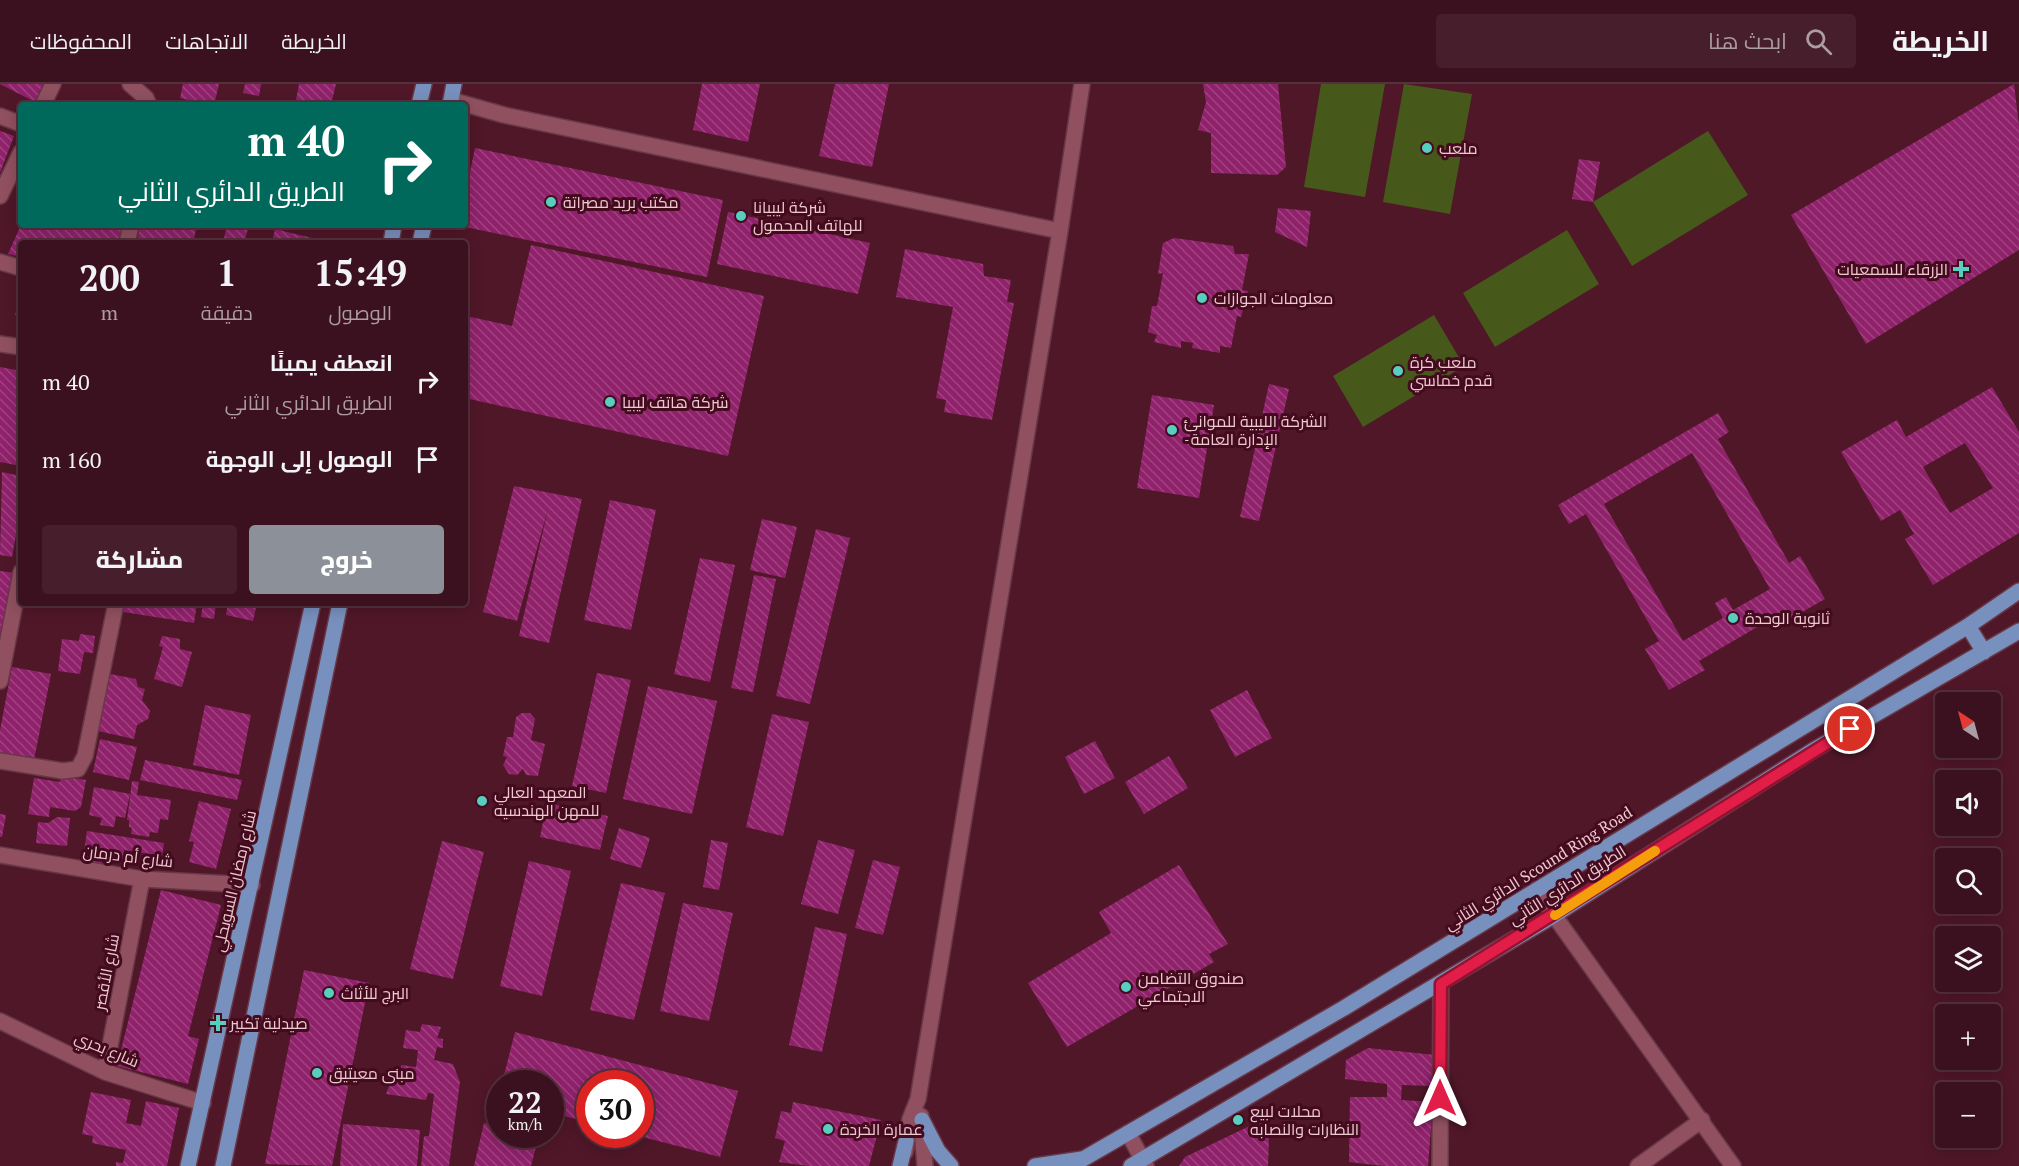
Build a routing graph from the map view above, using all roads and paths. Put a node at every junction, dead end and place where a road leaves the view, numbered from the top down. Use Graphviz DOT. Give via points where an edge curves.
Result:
graph roads {
  1 [pos="53,84"];
  2 [pos="130,84"];
  3 [pos="424,84"];
  4 [pos="454,84"];
  5 [pos="1082,84"];
  6 [pos="44,102"];
  7 [pos="148,102"];
  8 [pos="420,102"];
  9 [pos="450,102"];
  10 [pos="468,107"];
  11 [pos="0,116"];
  12 [pos="18,123"];
  13 [pos="18,158"];
  14 [pos="0,196"];
  15 [pos="1060,231"];
  16 [pos="0,262"];
  17 [pos="18,267"];
  18 [pos="0,344"];
  19 [pos="18,347"];
  20 [pos="18,588"];
  21 [pos="2019,591"];
  22 [pos="115,606"];
  23 [pos="312,606"];
  24 [pos="339,606"];
  25 [pos="1968,626"];
  26 [pos="2019,631"];
  27 [pos="1984,652"];
  28 [pos="0,681"];
  29 [pos="0,761"];
  30 [pos="0,855"];
  31 [pos="142,879"];
  32 [pos="252,885"];
  33 [pos="1536,890"];
  34 [pos="1552,916"];
  35 [pos="1441,984"];
  36 [pos="0,1021"];
  37 [pos="105,1072"];
  38 [pos="918,1099"];
  39 [pos="202,1103"];
  40 [pos="922,1120"];
  41 [pos="1702,1120"];
  42 [pos="1128,1133"];
  43 [pos="906,1141"];
  44 [pos="1077,1163"];
  45 [pos="1140,1164"];
  46 [pos="188,1166"];
  47 [pos="223,1166"];
  48 [pos="900,1166"];
  49 [pos="905,1166"];
  50 [pos="925,1166"];
  51 [pos="951,1166"];
  52 [pos="1035,1166"];
  53 [pos="1440,1166"];
  54 [pos="1638,1166"];
  55 [pos="1733,1166"];
  1 -- 6 [label="street"];
  2 -- 7 [label="street"];
  3 -- 8 [label="main road"];
  4 -- 9 [label="main road"];
  5 -- 15 [label="street"];
  10 -- 15 [label="street"];
  11 -- 12 [label="street"];
  13 -- 14 [label="street"];
  15 -- 38 [label="street"];
  16 -- 17 [label="street"];
  18 -- 19 [label="street"];
  20 -- 28 [label="street"];
  21 -- 25 [label="main road, الدائري الثاني Scound Ring Road"];
  22 -- 29 [label="street" via="85,756 78,769 63,771"];
  23 -- 32 [label="main road, شارع رمضان السويحلي"];
  24 -- 47 [label="main road"];
  25 -- 27 [label="main road"];
  25 -- 33 [label="main road, الدائري الثاني Scound Ring Road"];
  26 -- 27 [label="main road, الطريق الدائري الثاني"];
  27 -- 34 [label="main road, الطريق الدائري الثاني" via="1812,752"];
  30 -- 31 [label="street, شارع أم درمان"];
  31 -- 32 [label="street, شارع أم درمان"];
  31 -- 37 [label="street, شارع الأقصر"];
  32 -- 39 [label="main road, شارع رمضان السويحلي"];
  33 -- 34 [label="street"];
  33 -- 42 [label="main road, الدائري الثاني Scound Ring Road" via="1344,1008"];
  34 -- 35 [label="main road, الطريق الدائري الثاني"];
  34 -- 41 [label="street"];
  35 -- 45 [label="main road, الطريق الدائري الثاني"];
  35 -- 53 [label="street"];
  36 -- 37 [label="street, شارع بحري"];
  37 -- 39 [label="street, شارع بحري"];
  38 -- 40 [label="street"];
  38 -- 43 [label="street"];
  39 -- 46 [label="main road, شارع رمضان السويحلي"];
  40 -- 50 [label="street"];
  40 -- 51 [label="main road"];
  41 -- 54 [label="street"];
  41 -- 55 [label="street"];
  42 -- 44 [label="main road, الدائري الثاني Scound Ring Road"];
  42 -- 45 [label="street"];
  43 -- 48 [label="main road"];
  43 -- 49 [label="street"];
  44 -- 52 [label="main road"];
}
